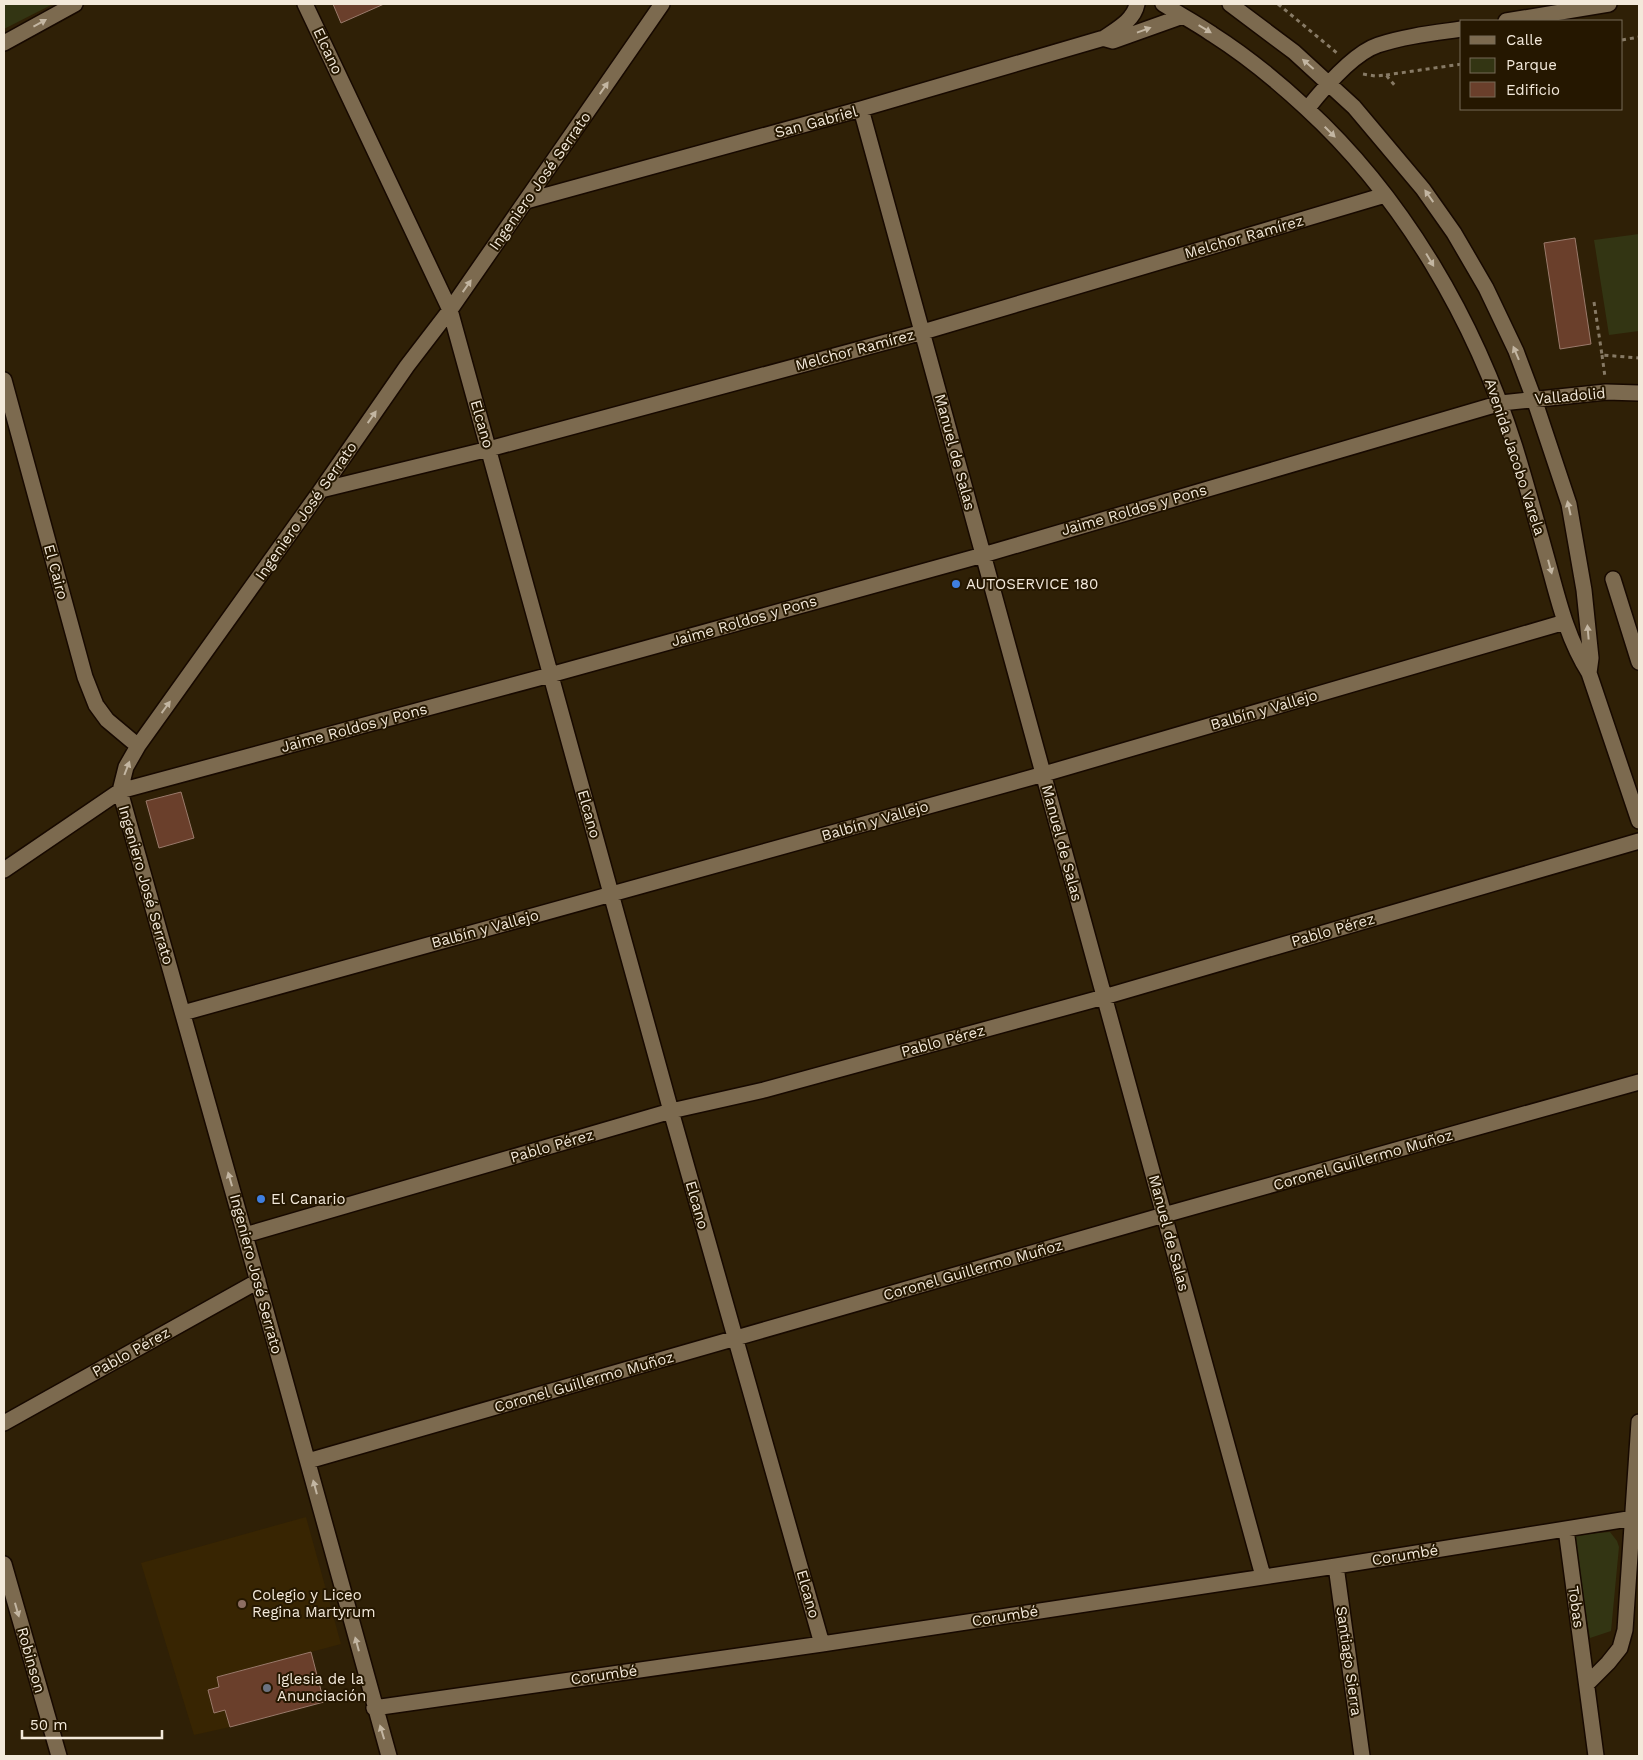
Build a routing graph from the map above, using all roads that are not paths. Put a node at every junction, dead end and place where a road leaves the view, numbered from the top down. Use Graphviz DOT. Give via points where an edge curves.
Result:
graph roads {
  1 [pos="75,4"];
  2 [pos="306,4"];
  3 [pos="662,4"];
  4 [pos="1137,4"];
  5 [pos="1163,4"];
  6 [pos="1230,4"];
  7 [pos="1609,4"];
  8 [pos="1182,16"];
  9 [pos="1512,20"];
  10 [pos="1460,29"];
  11 [pos="1104,38"];
  12 [pos="4,43"];
  13 [pos="1329,82"];
  14 [pos="862,109"];
  15 [pos="1307,109"];
  16 [pos="1385,195"];
  17 [pos="526,201"];
  18 [pos="450,310"];
  19 [pos="923,332"];
  20 [pos="4,380"];
  21 [pos="1639,393"];
  22 [pos="1534,399"];
  23 [pos="1501,403"];
  24 [pos="489,449"];
  25 [pos="321,490"];
  26 [pos="983,555"];
  27 [pos="1613,579"];
  28 [pos="1565,622"];
  29 [pos="1639,662"];
  30 [pos="1589,673"];
  31 [pos="550,675"];
  32 [pos="138,746"];
  33 [pos="1044,774"];
  34 [pos="120,791"];
  35 [pos="1639,821"];
  36 [pos="1639,841"];
  37 [pos="4,870"];
  38 [pos="612,894"];
  39 [pos="1104,997"];
  40 [pos="183,1013"];
  41 [pos="1639,1082"];
  42 [pos="671,1111"];
  43 [pos="1164,1215"];
  44 [pos="246,1235"];
  45 [pos="258,1281"];
  46 [pos="735,1338"];
  47 [pos="1639,1422"];
  48 [pos="4,1423"];
  49 [pos="308,1461"];
  50 [pos="1634,1518"];
  51 [pos="1566,1529"];
  52 [pos="4,1564"];
  53 [pos="1336,1566"];
  54 [pos="1263,1576"];
  55 [pos="822,1644"];
  56 [pos="1587,1684"];
  57 [pos="374,1708"];
  58 [pos="59,1756"];
  59 [pos="389,1756"];
  60 [pos="1362,1756"];
  61 [pos="1596,1756"];
  12 -- 1 [label="street, one-way"];
  2 -- 18 [label="street, Elcano"];
  17 -- 3 [label="street, Ingeniero José Serrato, one-way"];
  4 -- 11 [label="street, San Gabriel" via="1128,22"];
  5 -- 8 [label="street, Avenida Jacobo Varela"];
  13 -- 6 [label="street, Avenida Jacobo Varela, one-way" via="1271,33"];
  7 -- 9 [label="street"];
  11 -- 8 [label="street, San Gabriel, one-way" via="1113,41"];
  8 -- 15 [label="street, Avenida Jacobo Varela, one-way" via="1214,34"];
  10 -- 13 [label="street" via="1376,45"];
  11 -- 14 [label="street, San Gabriel"];
  13 -- 15 [label="street"];
  22 -- 13 [label="street, Avenida Jacobo Varela, one-way" via="1486,288 1454,233 1391,150"];
  14 -- 17 [label="street, San Gabriel"];
  14 -- 19 [label="street, Manuel de Salas"];
  15 -- 16 [label="street, Avenida Jacobo Varela, one-way"];
  16 -- 19 [label="street, Melchor Ramírez"];
  16 -- 23 [label="street, Avenida Jacobo Varela, one-way" via="1446,287"];
  18 -- 17 [label="street, Ingeniero José Serrato, one-way"];
  18 -- 24 [label="street, Elcano"];
  25 -- 18 [label="street, Ingeniero José Serrato, one-way"];
  19 -- 24 [label="street, Melchor Ramírez"];
  19 -- 26 [label="street, Manuel de Salas"];
  20 -- 32 [label="street, El Cairo" via="85,677 96,705 107,720"];
  21 -- 22 [label="street, Valladolid" via="1606,392"];
  22 -- 23 [label="street, Valladolid"];
  30 -- 22 [label="street, Avenida Jacobo Varela, one-way" via="1591,658 1584,590 1569,504"];
  23 -- 26 [label="street, Jaime Roldos y Pons"];
  23 -- 28 [label="street, Avenida Jacobo Varela, one-way"];
  24 -- 25 [label="street, Melchor Ramírez"];
  24 -- 31 [label="street, Elcano"];
  32 -- 25 [label="street, Ingeniero José Serrato, one-way"];
  26 -- 31 [label="street, Jaime Roldos y Pons"];
  26 -- 33 [label="street, Manuel de Salas"];
  27 -- 29 [label="street"];
  28 -- 30 [label="street, Avenida Jacobo Varela"];
  28 -- 33 [label="street, Balbín y Vallejo"];
  30 -- 35 [label="street, Avenida Jacobo Varela"];
  31 -- 34 [label="street, Jaime Roldos y Pons"];
  31 -- 38 [label="street, Elcano"];
  34 -- 32 [label="street, Ingeniero José Serrato, one-way" via="126,767"];
  33 -- 38 [label="street, Balbín y Vallejo"];
  33 -- 39 [label="street, Manuel de Salas"];
  34 -- 37 [label="street, Jaime Roldos y Pons"];
  34 -- 40 [label="street, Ingeniero José Serrato"];
  36 -- 39 [label="street, Pablo Pérez"];
  38 -- 40 [label="street, Balbín y Vallejo"];
  38 -- 42 [label="street, Elcano"];
  39 -- 42 [label="street, Pablo Pérez" via="764,1090"];
  39 -- 43 [label="street, Manuel de Salas"];
  44 -- 40 [label="street, Ingeniero José Serrato, one-way"];
  41 -- 43 [label="street, Coronel Guillermo Muñoz"];
  42 -- 44 [label="street, Pablo Pérez"];
  42 -- 46 [label="street, Elcano"];
  43 -- 46 [label="street, Coronel Guillermo Muñoz"];
  43 -- 54 [label="street, Manuel de Salas"];
  44 -- 45 [label="street, Ingeniero José Serrato"];
  45 -- 48 [label="street, Pablo Pérez"];
  45 -- 49 [label="street, Ingeniero José Serrato"];
  46 -- 49 [label="street, Coronel Guillermo Muñoz"];
  46 -- 55 [label="street, Elcano"];
  47 -- 50 [label="street"];
  57 -- 49 [label="street, Ingeniero José Serrato, one-way"];
  50 -- 51 [label="street, Corumbé"];
  50 -- 56 [label="street" via="1625,1630 1620,1648"];
  51 -- 53 [label="street, Corumbé"];
  51 -- 56 [label="street, Tobas"];
  52 -- 58 [label="street, Robinson, one-way"];
  53 -- 54 [label="street, Corumbé"];
  53 -- 60 [label="street, Santiago Sierra"];
  54 -- 55 [label="street, Corumbé"];
  55 -- 57 [label="street, Corumbé"];
  56 -- 61 [label="street, Tobas"];
  59 -- 57 [label="street, Ingeniero José Serrato, one-way"];
}
